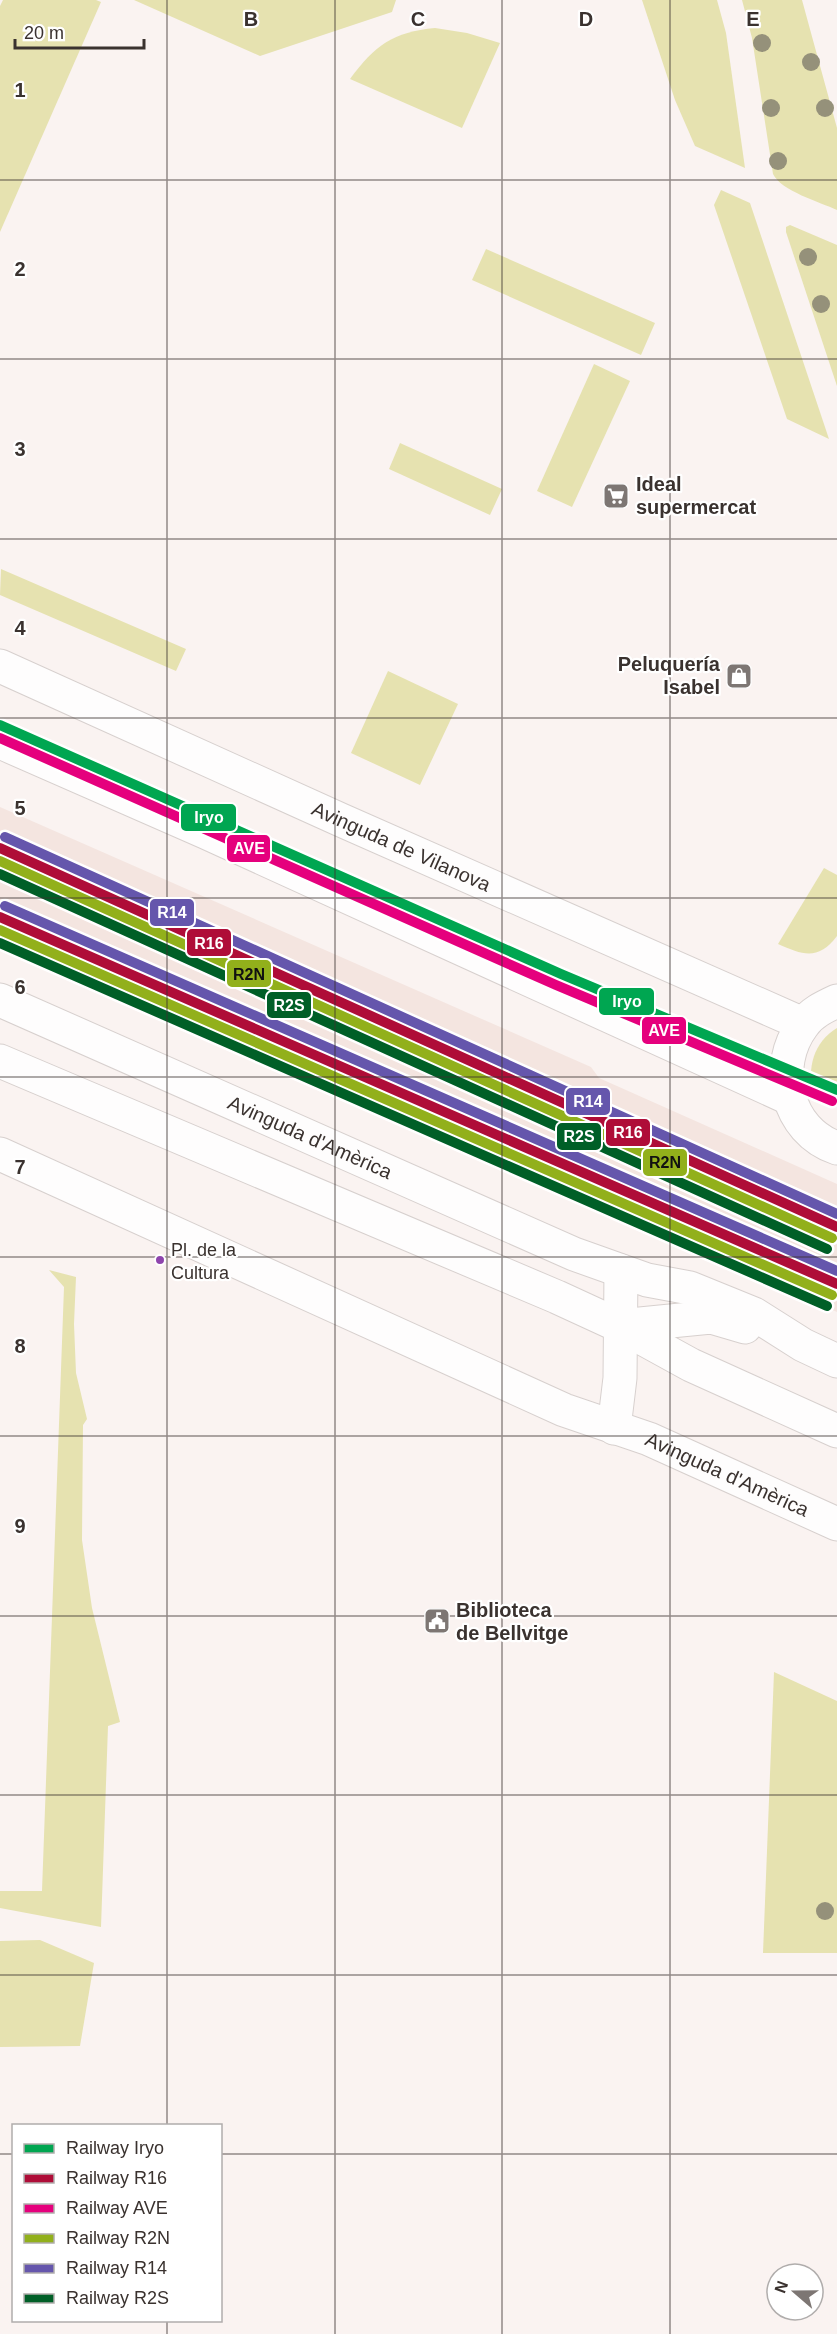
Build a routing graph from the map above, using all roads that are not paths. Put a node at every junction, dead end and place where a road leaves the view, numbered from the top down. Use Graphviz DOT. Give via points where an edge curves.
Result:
graph roads {
  1 [pos="0,666"];
  2 [pos="0,742"];
  3 [pos="0,1000"];
  4 [pos="837,1001"];
  5 [pos="803,1024"];
  6 [pos="0,1061"];
  7 [pos="789,1098"];
  8 [pos="837,1148"];
  9 [pos="0,1154"];
  10 [pos="621,1271"];
  11 [pos="620,1326"];
  12 [pos="803,1345"];
  13 [pos="837,1361"];
  14 [pos="614,1428"];
  15 [pos="837,1431"];
  16 [pos="837,1524"];
  1 -- 5 [label="street, Avinguda de Vilanova"];
  2 -- 7 [label="street"];
  3 -- 10 [label="street, Avinguda d'Amèrica" via="542,1240"];
  4 -- 5 [label="street"];
  5 -- 7 [label="street" via="790,1048 786,1070"];
  6 -- 11 [label="street"];
  7 -- 8 [label="street" via="801,1122 821,1141"];
  9 -- 14 [label="street, Avinguda d'Amèrica" via="564,1410"];
  10 -- 11 [label="street"];
  10 -- 12 [label="street, Avinguda d'Amèrica" via="690,1288 754,1314"];
  11 -- 12 [label="street, Avinguda d'Amèrica" via="711,1317"];
  11 -- 14 [label="street" via="621,1378"];
  11 -- 15 [label="street" via="691,1365"];
  12 -- 13 [label="street, Avinguda d'Amèrica"];
  14 -- 16 [label="street, Avinguda d'Amèrica" via="649,1439"];
}
